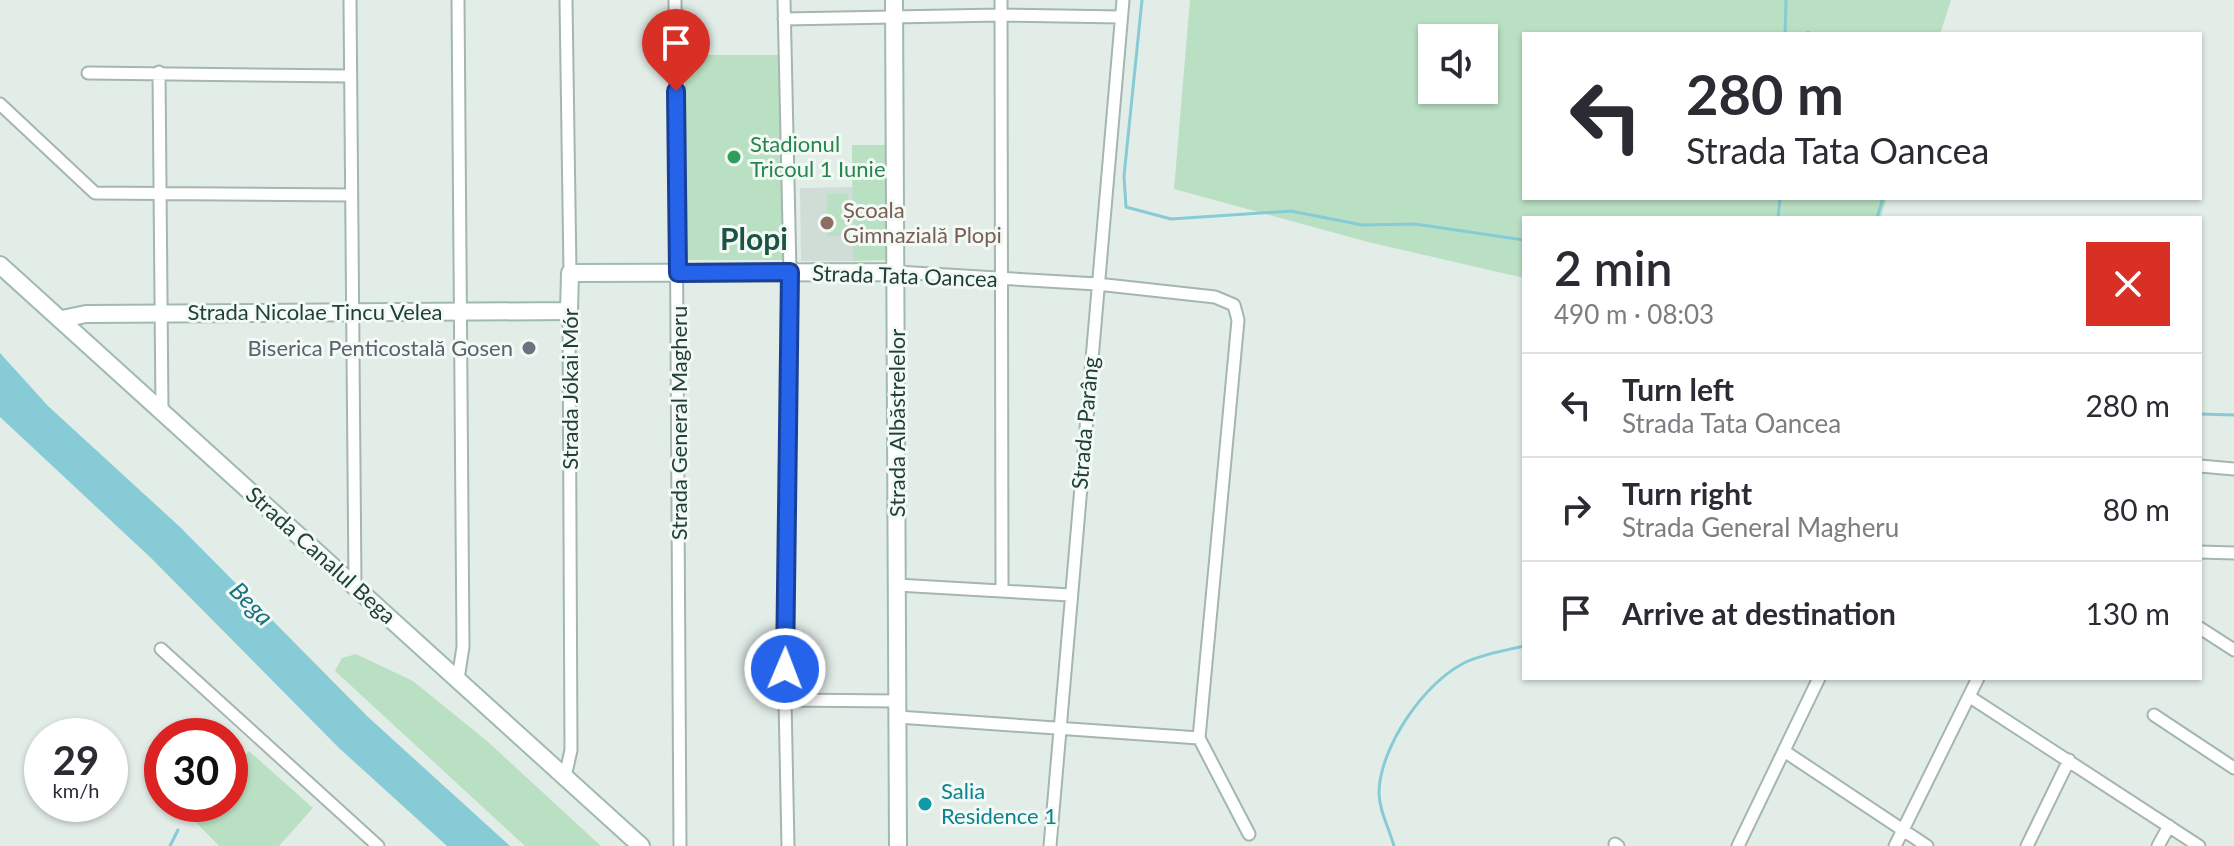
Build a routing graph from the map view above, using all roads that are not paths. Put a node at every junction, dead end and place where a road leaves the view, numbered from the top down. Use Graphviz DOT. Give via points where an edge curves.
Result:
graph roads {
  1 [pos="350,0"];
  2 [pos="458,0"];
  3 [pos="566,0"];
  4 [pos="675,0"];
  5 [pos="784,0"];
  6 [pos="1001,0"];
  7 [pos="1123,0"];
  8 [pos="894,9"];
  9 [pos="1001,15"];
  10 [pos="1121,17"];
  11 [pos="784,19"];
  12 [pos="159,72"];
  13 [pos="88,73"];
  14 [pos="350,76"];
  15 [pos="0,104"];
  16 [pos="158,194"];
  17 [pos="351,195"];
  18 [pos="0,265"];
  19 [pos="790,272"];
  20 [pos="897,272"];
  21 [pos="570,273"];
  22 [pos="678,273"];
  23 [pos="1003,278"];
  24 [pos="1097,284"];
  25 [pos="461,311"];
  26 [pos="569,311"];
  27 [pos="354,312"];
  28 [pos="163,313"];
  29 [pos="62,319"];
  30 [pos="162,410"];
  31 [pos="2202,466"];
  32 [pos="2234,469"];
  33 [pos="2202,552"];
  34 [pos="2234,553"];
  35 [pos="355,585"];
  36 [pos="897,585"];
  37 [pos="1002,589"];
  38 [pos="1070,595"];
  39 [pos="2202,629"];
  40 [pos="161,649"];
  41 [pos="2234,650"];
  42 [pos="458,679"];
  43 [pos="1818,680"];
  44 [pos="1977,680"];
  45 [pos="1970,697"];
  46 [pos="785,700"];
  47 [pos="898,709"];
  48 [pos="2154,715"];
  49 [pos="1059,726"];
  50 [pos="1199,738"];
  51 [pos="1784,751"];
  52 [pos="2069,760"];
  53 [pos="2234,768"];
  54 [pos="565,777"];
  55 [pos="2169,826"];
  56 [pos="1903,830"];
  57 [pos="1249,834"];
  58 [pos="369,843"];
  59 [pos="641,846"];
  60 [pos="680,846"];
  61 [pos="788,846"];
  62 [pos="898,846"];
  63 [pos="1050,846"];
  64 [pos="1738,846"];
  65 [pos="1895,846"];
  66 [pos="1927,846"];
  67 [pos="2027,846"];
  68 [pos="2158,846"];
  69 [pos="2199,846"];
  1 -- 14 [label="street"];
  2 -- 25 [label="street"];
  3 -- 21 [label="street, Strada Jókai Mór"];
  4 -- 22 [label="street, Strada General Magheru"];
  5 -- 11 [label="street"];
  6 -- 9 [label="street"];
  7 -- 10 [label="street, Strada Parâng"];
  8 -- 9 [label="street"];
  8 -- 11 [label="street"];
  8 -- 20 [label="street, Strada Albăstrelelor"];
  9 -- 10 [label="street"];
  9 -- 23 [label="street"];
  10 -- 24 [label="street, Strada Parâng"];
  11 -- 19 [label="street"];
  12 -- 13 [label="street"];
  12 -- 14 [label="street"];
  12 -- 16 [label="street"];
  14 -- 17 [label="street"];
  15 -- 16 [label="street" via="87,187 106,194"];
  16 -- 17 [label="street"];
  16 -- 28 [label="street"];
  17 -- 27 [label="street"];
  18 -- 29 [label="street, Strada Canalul Bega"];
  19 -- 20 [label="street, Strada Tata Oancea"];
  19 -- 22 [label="street, Strada Tata Oancea"];
  19 -- 46 [label="street"];
  20 -- 23 [label="street, Strada Tata Oancea"];
  20 -- 36 [label="street, Strada Albăstrelelor"];
  21 -- 22 [label="street, Strada Tata Oancea"];
  21 -- 26 [label="street, Strada Jókai Mór"];
  22 -- 60 [label="street, Strada General Magheru"];
  23 -- 24 [label="street, Strada Tata Oancea"];
  23 -- 37 [label="street"];
  24 -- 38 [label="street, Strada Parâng"];
  24 -- 50 [label="street, Strada Tata Oancea" via="1215,297 1234,305 1237,313"];
  25 -- 26 [label="street, Strada Nicolae Tincu Velea"];
  25 -- 27 [label="street, Strada Nicolae Tincu Velea"];
  25 -- 42 [label="street" via="463,647"];
  26 -- 54 [label="street, Strada Jókai Mór" via="571,750"];
  27 -- 28 [label="street, Strada Nicolae Tincu Velea"];
  27 -- 35 [label="street"];
  28 -- 29 [label="street, Strada Nicolae Tincu Velea"];
  28 -- 30 [label="street"];
  29 -- 30 [label="street, Strada Canalul Bega"];
  30 -- 35 [label="street, Strada Canalul Bega"];
  31 -- 32 [label="street"];
  33 -- 34 [label="street"];
  35 -- 42 [label="street, Strada Canalul Bega"];
  36 -- 37 [label="street"];
  36 -- 47 [label="street, Strada Albăstrelelor"];
  37 -- 38 [label="street"];
  38 -- 49 [label="street, Strada Parâng"];
  39 -- 41 [label="street"];
  40 -- 58 [label="street"];
  42 -- 54 [label="street, Strada Canalul Bega"];
  43 -- 51 [label="street"];
  44 -- 45 [label="street"];
  45 -- 52 [label="street"];
  45 -- 56 [label="street"];
  46 -- 47 [label="street"];
  46 -- 61 [label="street"];
  47 -- 49 [label="street"];
  47 -- 62 [label="street, Strada Albăstrelelor"];
  48 -- 53 [label="street"];
  49 -- 50 [label="street"];
  49 -- 63 [label="street, Strada Parâng"];
  50 -- 57 [label="street"];
  51 -- 56 [label="street"];
  51 -- 64 [label="street"];
  52 -- 55 [label="street"];
  52 -- 67 [label="street"];
  54 -- 59 [label="street, Strada Canalul Bega"];
  55 -- 68 [label="street"];
  55 -- 69 [label="street"];
  56 -- 65 [label="street"];
  56 -- 66 [label="street"];
}
